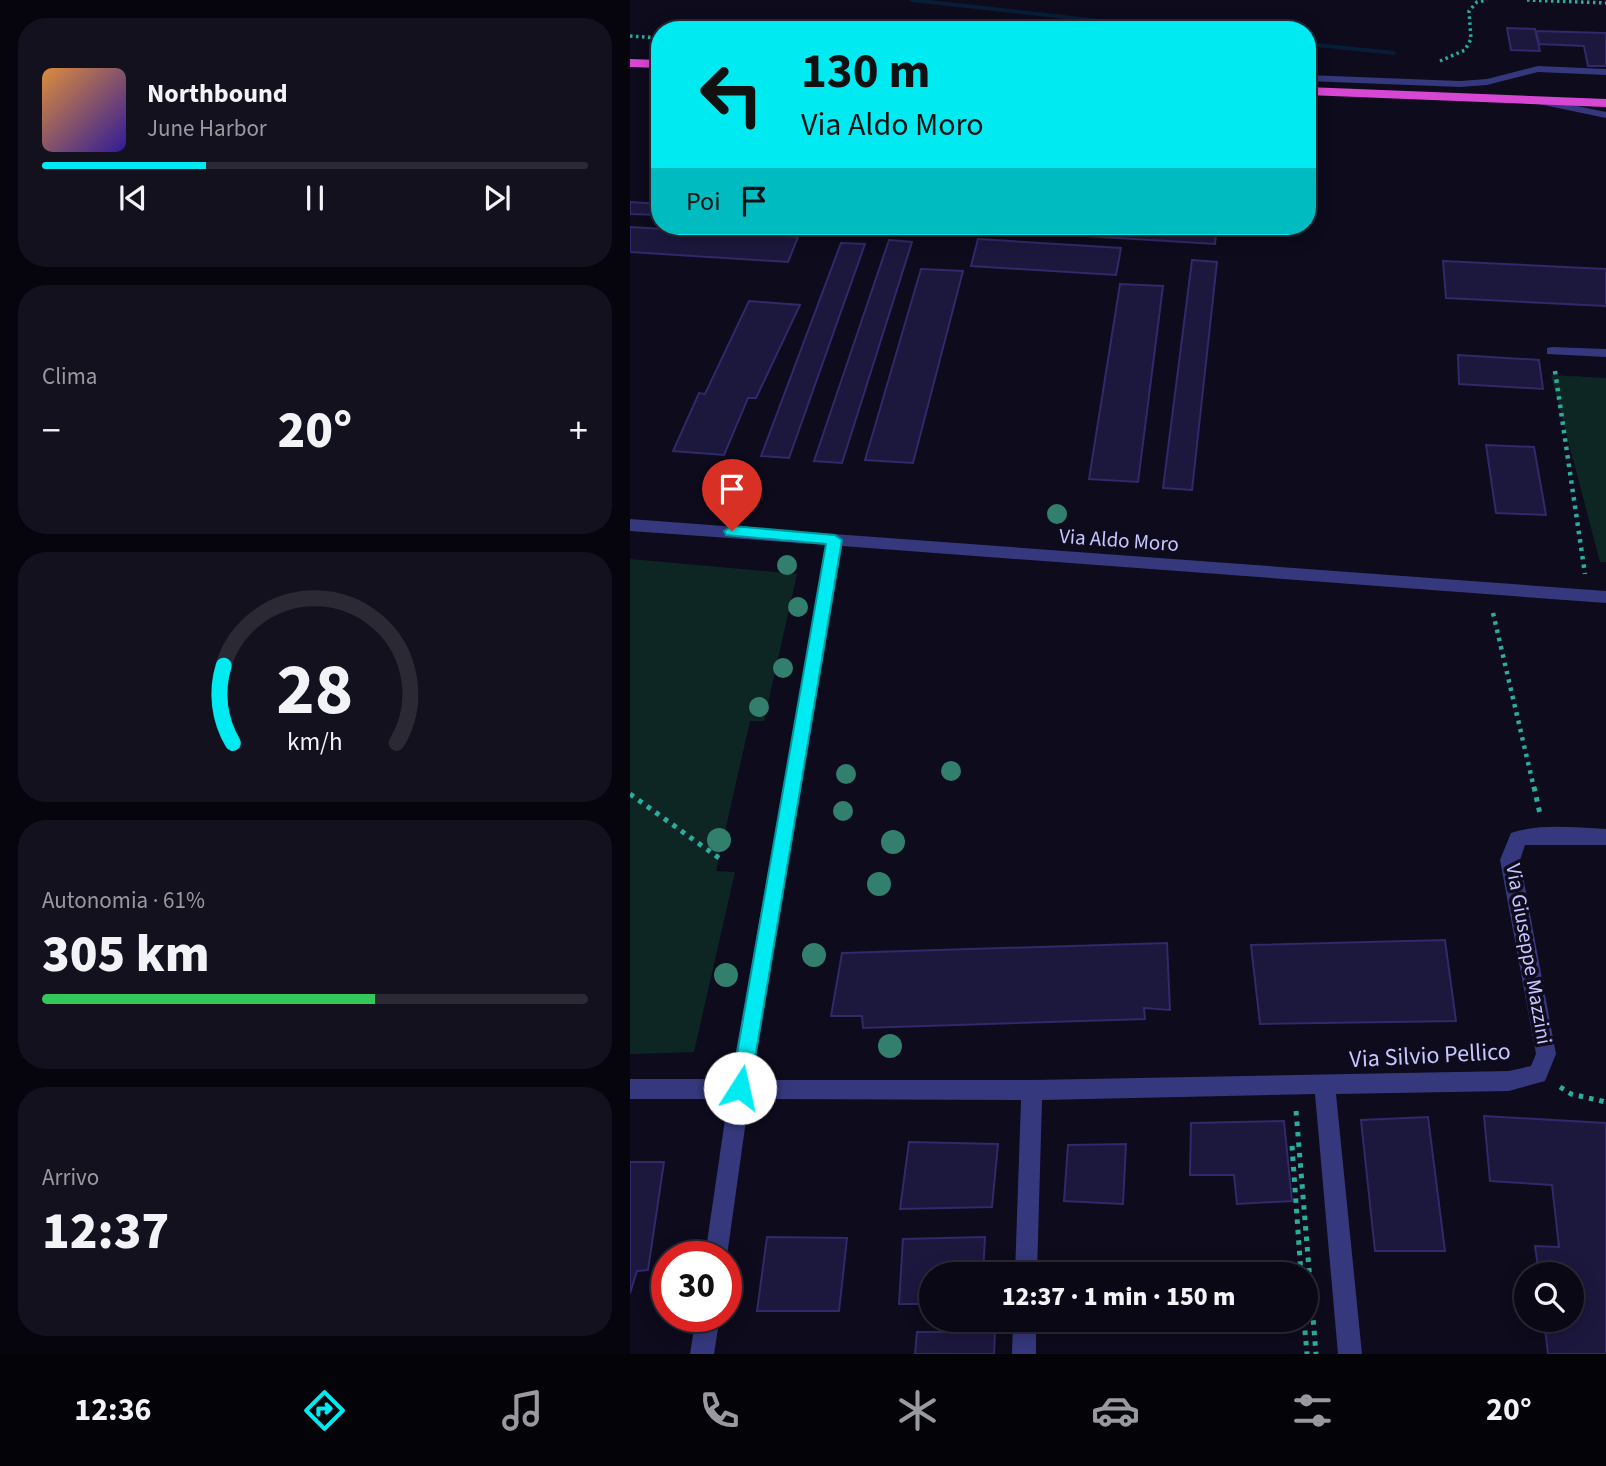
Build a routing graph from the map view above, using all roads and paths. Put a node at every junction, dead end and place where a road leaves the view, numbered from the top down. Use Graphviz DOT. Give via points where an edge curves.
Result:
graph roads {
  1 [pos="1487,0"];
  2 [pos="1527,0"];
  3 [pos="1606,3"];
  4 [pos="630,36"];
  5 [pos="651,37"];
  6 [pos="630,62"];
  7 [pos="651,64"];
  8 [pos="1432,64"];
  9 [pos="1606,72"];
  10 [pos="1316,78"];
  11 [pos="1316,91"];
  12 [pos="1530,100"];
  13 [pos="1606,103"];
  14 [pos="1606,115"];
  15 [pos="1552,351"];
  16 [pos="1606,353"];
  17 [pos="630,525"];
  18 [pos="835,540"];
  19 [pos="1588,595"];
  20 [pos="1606,597"];
  21 [pos="1493,613"];
  22 [pos="630,794"];
  23 [pos="1545,835"];
  24 [pos="1606,837"];
  25 [pos="719,858"];
  26 [pos="1538,1074"];
  27 [pos="1325,1086"];
  28 [pos="1295,1087"];
  29 [pos="740,1088"];
  30 [pos="630,1089"];
  31 [pos="1032,1090"];
  32 [pos="1606,1102"];
  33 [pos="1292,1146"];
  34 [pos="718,1241"];
  35 [pos="1026,1262"];
  36 [pos="1300,1262"];
  37 [pos="705,1332"];
  38 [pos="1025,1332"];
  39 [pos="1305,1332"];
  40 [pos="702,1354"];
  41 [pos="1024,1354"];
  42 [pos="1307,1354"];
  43 [pos="1316,1354"];
  44 [pos="1350,1354"];
  1 -- 8 [label="path" via="1477,2 1469,11 1469,48"];
  2 -- 3 [label="path"];
  4 -- 5 [label="path"];
  6 -- 7 [label="highway"];
  9 -- 10 [label="lane" via="1538,69 1460,84"];
  11 -- 12 [label="highway"];
  12 -- 13 [label="highway"];
  12 -- 14 [label="lane"];
  15 -- 16 [label="lane"];
  15 -- 19 [label="path"];
  17 -- 18 [label="street, Via Aldo Moro"];
  18 -- 19 [label="street, Via Aldo Moro"];
  18 -- 29 [label="street"];
  19 -- 20 [label="street, Via Aldo Moro"];
  21 -- 23 [label="path"];
  22 -- 25 [label="path"];
  23 -- 24 [label="street, Via Giuseppe Mazzini"];
  23 -- 26 [label="street, Via Giuseppe Mazzini" via="1518,838 1510,860 1546,1054"];
  26 -- 27 [label="street, Via Silvio Pellico" via="1509,1081"];
  26 -- 32 [label="path" via="1571,1094"];
  27 -- 28 [label="street, Via Silvio Pellico"];
  27 -- 44 [label="street"];
  28 -- 31 [label="street, Via Silvio Pellico"];
  28 -- 43 [label="path"];
  29 -- 30 [label="street"];
  29 -- 31 [label="street, Via Silvio Pellico"];
  29 -- 34 [label="street"];
  31 -- 35 [label="street"];
  33 -- 36 [label="path"];
  37 -- 40 [label="street"];
  38 -- 41 [label="street"];
  39 -- 42 [label="path"];
}
